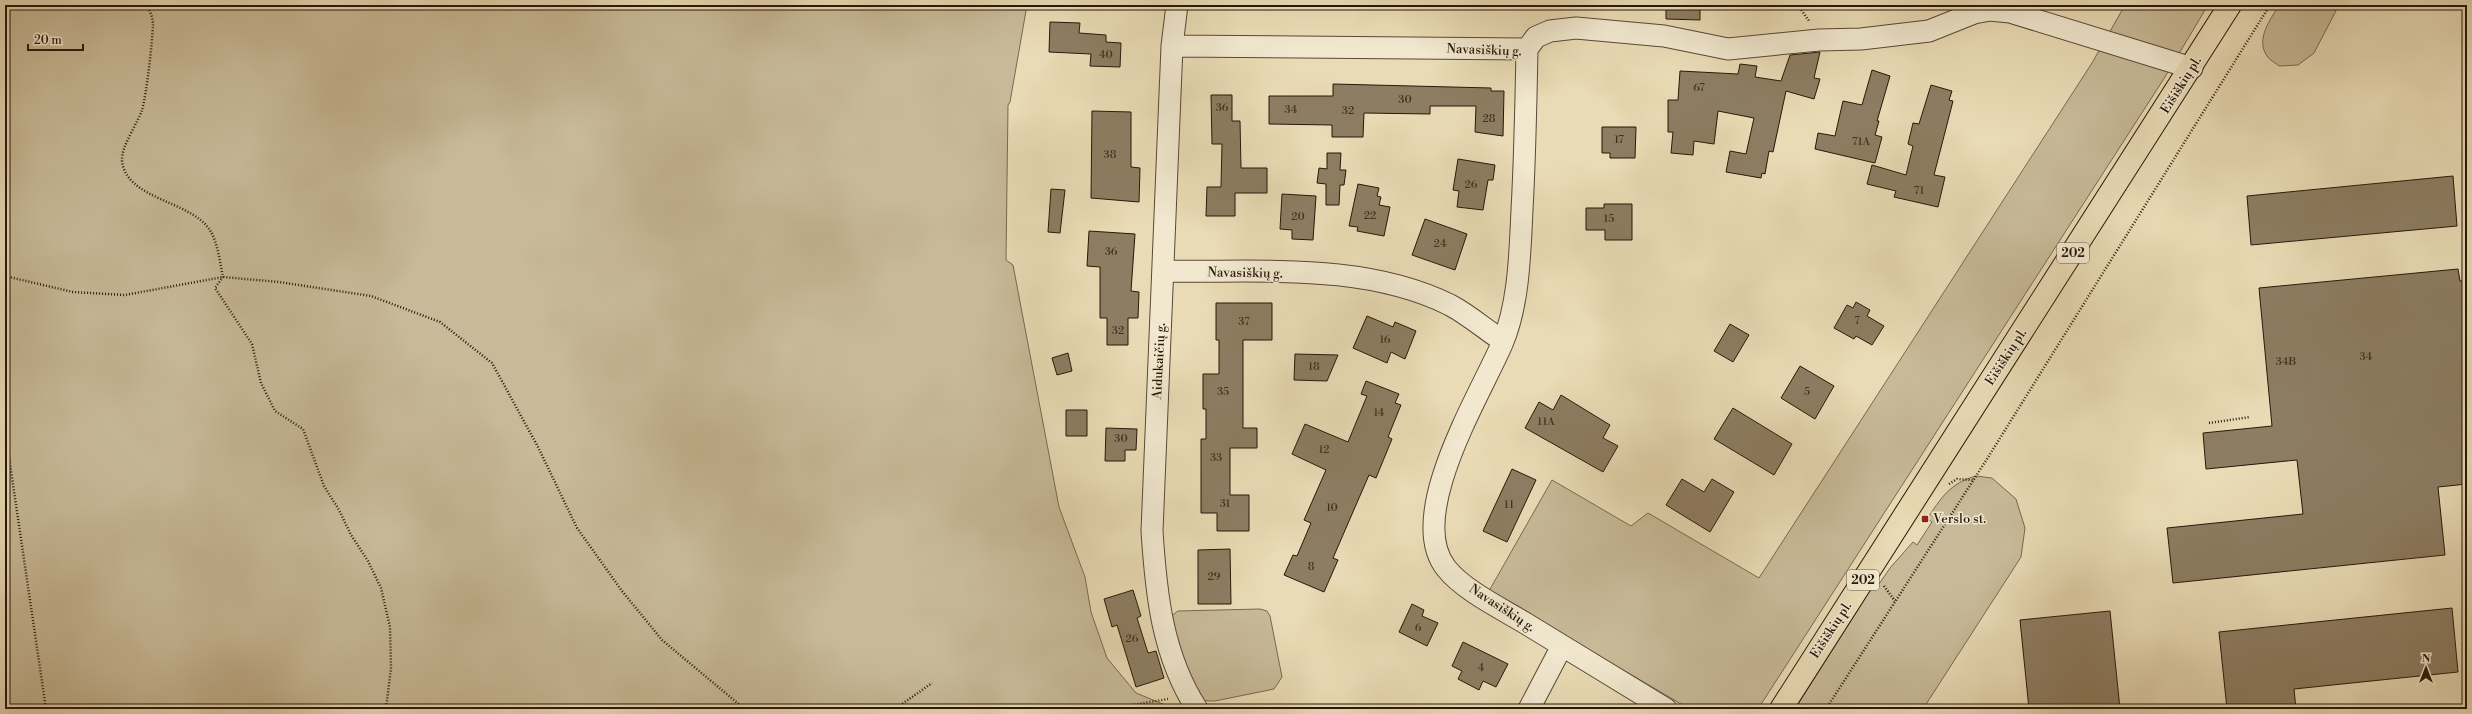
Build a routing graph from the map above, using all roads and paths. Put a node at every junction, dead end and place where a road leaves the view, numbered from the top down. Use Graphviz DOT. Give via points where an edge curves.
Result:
graph roads {
  1 [pos="146,5"];
  2 [pos="1177,5"];
  3 [pos="2230,5"];
  4 [pos="2270,5"];
  5 [pos="1172,46"];
  6 [pos="1527,49"];
  7 [pos="2192,68"];
  8 [pos="1164,271"];
  9 [pos="5,276"];
  10 [pos="223,276"];
  11 [pos="1503,341"];
  12 [pos="2250,417"];
  13 [pos="2209,423"];
  14 [pos="5,430"];
  15 [pos="1562,646"];
  16 [pos="932,683"];
  17 [pos="1192,701"];
  18 [pos="46,709"];
  19 [pos="386,709"];
  20 [pos="748,709"];
  21 [pos="896,709"];
  22 [pos="1108,709"];
  23 [pos="1529,709"];
  24 [pos="1666,709"];
  25 [pos="1781,709"];
  26 [pos="1826,709"];
  1 -- 10 [label="path" via="153,24 146,83 142,110 122,158 124,170 134,182 163,202 190,211 212,232"];
  2 -- 5 [label="street, Aidukaičių g."];
  3 -- 7 [label="main road, Eišiškių pl. / 202"];
  4 -- 26 [label="path" via="1991,452"];
  5 -- 6 [label="street, Navasiškių g."];
  5 -- 8 [label="street, Aidukaičių g."];
  6 -- 7 [label="street" via="1536,37 1550,30 1576,28 1664,36 1728,49 1819,40 1860,39 1929,31 1974,13 1990,10 2010,12"];
  6 -- 11 [label="street, Navasiškių g." via="1520,261"];
  7 -- 25 [label="main road, Eišiškių pl. / 202"];
  8 -- 11 [label="street, Navasiškių g." via="1338,274 1394,284 1452,306"];
  8 -- 17 [label="street, Aidukaičių g." via="1152,531 1156,593 1164,631"];
  9 -- 10 [label="path" via="73,292 125,295"];
  10 -- 19 [label="path" via="215,288 252,344 261,383 275,412 303,429 324,486 381,588 390,627 391,668"];
  10 -- 20 [label="path" via="371,296 440,322 492,363 538,447 577,528 622,591 662,640 741,706"];
  11 -- 15 [label="street, Navasiškių g." via="1442,476 1434,504 1433,529 1437,550 1446,568 1476,594"];
  12 -- 13 [label="path"];
  14 -- 18 [label="path"];
  15 -- 23 [label="street"];
  15 -- 24 [label="street, Navasiškių g."];
  16 -- 21 [label="path"];
  17 -- 22 [label="path" via="1179,697"];
}
